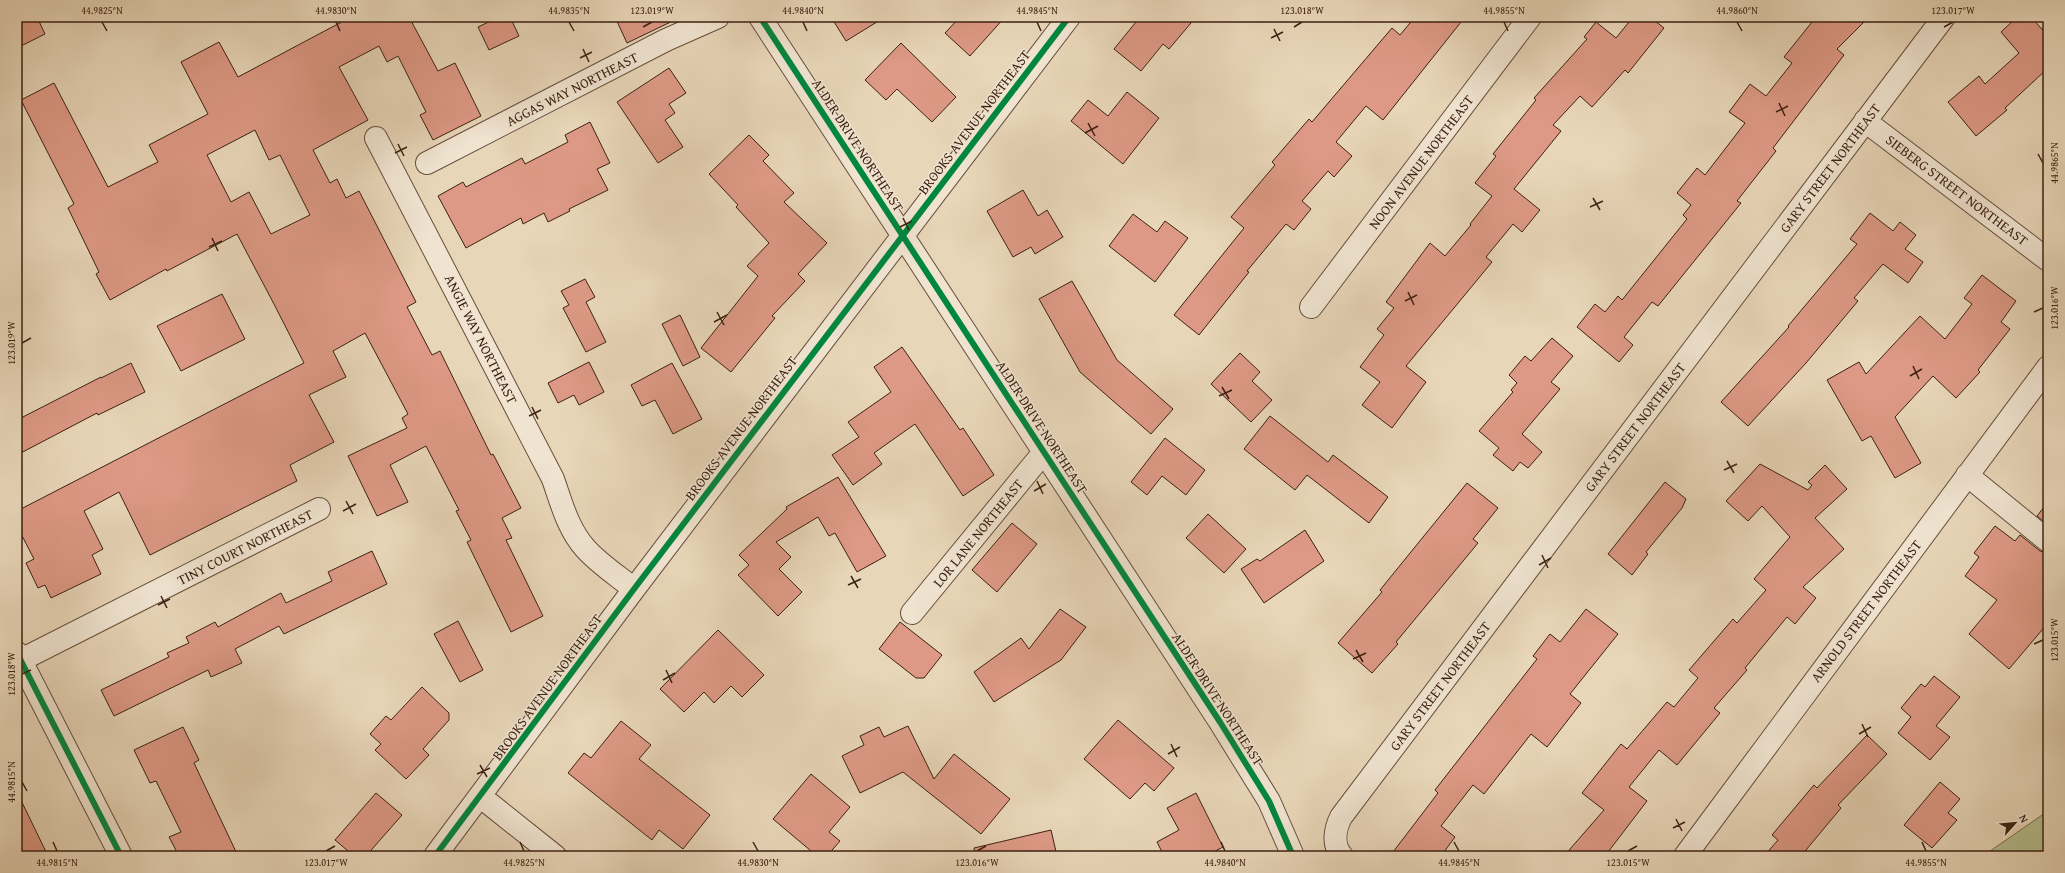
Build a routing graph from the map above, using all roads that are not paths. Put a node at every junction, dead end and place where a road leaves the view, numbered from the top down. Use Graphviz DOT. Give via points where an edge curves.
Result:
graph roads {
  1 [pos="718,17"];
  2 [pos="760,17"];
  3 [pos="1069,17"];
  4 [pos="1530,17"];
  5 [pos="1944,17"];
  6 [pos="1865,121"];
  7 [pos="376,138"];
  8 [pos="427,163"];
  9 [pos="903,235"];
  10 [pos="2048,260"];
  11 [pos="1311,307"];
  12 [pos="2048,367"];
  13 [pos="1044,452"];
  14 [pos="1966,475"];
  15 [pos="319,510"];
  16 [pos="2048,541"];
  17 [pos="634,589"];
  18 [pos="912,614"];
  19 [pos="19,656"];
  20 [pos="481,797"];
  21 [pos="1338,848"];
  22 [pos="121,856"];
  23 [pos="436,856"];
  24 [pos="555,856"];
  25 [pos="1293,856"];
  26 [pos="1685,856"];
  1 -- 8 [label="street, AGGAS WAY NORTHEAST" via="666,40"];
  2 -- 9 [label="street, ALDER DRIVE NORTHEAST"];
  3 -- 9 [label="street, BROOKS AVENUE NORTHEAST"];
  4 -- 11 [label="street, NOON AVENUE NORTHEAST"];
  5 -- 6 [label="street, GARY STREET NORTHEAST"];
  6 -- 10 [label="street, SIEBERG STREET NORTHEAST"];
  6 -- 21 [label="street, GARY STREET NORTHEAST" via="1341,817 1337,825"];
  7 -- 17 [label="street, ANGIE WAY NORTHEAST" via="553,479 572,527 584,547"];
  9 -- 13 [label="street, ALDER DRIVE NORTHEAST"];
  9 -- 17 [label="street, BROOKS AVENUE NORTHEAST"];
  12 -- 14 [label="street, ARNOLD STREET NORTHEAST"];
  13 -- 18 [label="street, LOR LANE NORTHEAST"];
  13 -- 25 [label="street, ALDER DRIVE NORTHEAST" via="1241,755 1269,801"];
  14 -- 16 [label="street"];
  14 -- 26 [label="street, ARNOLD STREET NORTHEAST"];
  15 -- 19 [label="street, TINY COURT NORTHEAST"];
  17 -- 20 [label="street, BROOKS AVENUE NORTHEAST"];
  19 -- 22 [label="street"];
  20 -- 23 [label="street, BROOKS AVENUE NORTHEAST"];
  20 -- 24 [label="street"];
}
